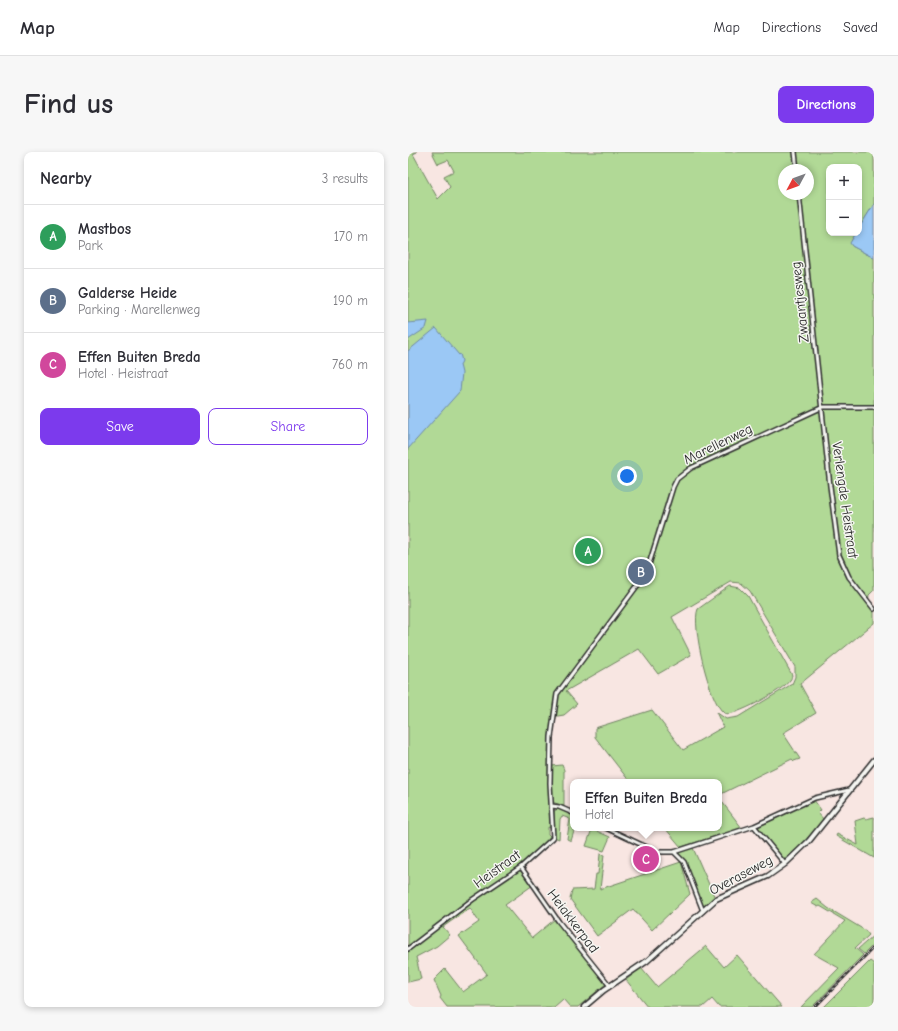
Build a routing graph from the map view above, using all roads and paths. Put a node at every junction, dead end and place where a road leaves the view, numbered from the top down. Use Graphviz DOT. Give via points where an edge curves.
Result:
graph roads {
  1 [pos="795,152"];
  2 [pos="796,164"];
  3 [pos="800,200"];
  4 [pos="874,407"];
  5 [pos="823,408"];
  6 [pos="874,609"];
  7 [pos="874,760"];
  8 [pos="850,790"];
  9 [pos="552,806"];
  10 [pos="570,812"];
  11 [pos="754,826"];
  12 [pos="612,831"];
  13 [pos="674,852"];
  14 [pos="785,864"];
  15 [pos="521,867"];
  16 [pos="703,911"];
  17 [pos="408,949"];
  18 [pos="610,986"];
  19 [pos="584,1007"];
  1 -- 2 [label="street"];
  3 -- 5 [label="street, Zwaantjesweg"];
  4 -- 5 [label="street"];
  5 -- 6 [label="street, Verlengde Heistraat" via="839,555 849,577"];
  5 -- 9 [label="street, Marellenweg" via="691,468 676,479 646,574 557,694 550,783"];
  7 -- 8 [label="street, Overaseweg"];
  8 -- 11 [label="street" via="816,798"];
  8 -- 14 [label="street, Overaseweg" via="809,842"];
  9 -- 10 [label="street"];
  9 -- 15 [label="street, Heistraat" via="554,838"];
  11 -- 13 [label="street"];
  11 -- 14 [label="street"];
  12 -- 13 [label="street" via="657,852"];
  13 -- 16 [label="street" via="684,862"];
  14 -- 16 [label="street, Overaseweg" via="768,876 716,899"];
  15 -- 17 [label="street, Heistraat" via="472,900"];
  15 -- 18 [label="street, Heiakkerpad" via="559,922"];
  16 -- 18 [label="street, Overaseweg" via="647,961"];
  18 -- 19 [label="street, Overaseweg"];
}
